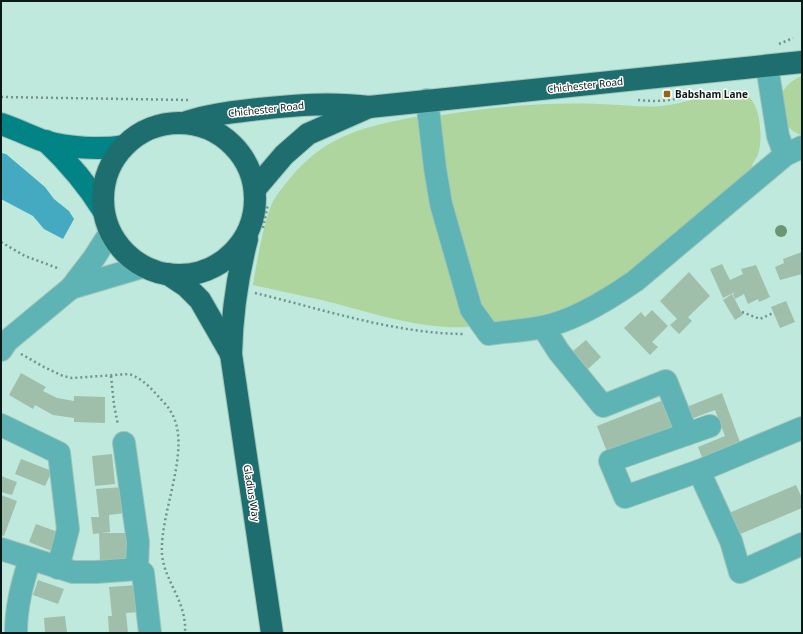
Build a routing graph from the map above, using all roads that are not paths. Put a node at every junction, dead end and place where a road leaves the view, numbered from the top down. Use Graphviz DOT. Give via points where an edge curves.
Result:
graph roads {
  1 [pos="802,62"];
  2 [pos="767,66"];
  3 [pos="427,100"];
  4 [pos="369,107"];
  5 [pos="188,122"];
  6 [pos="1,124"];
  7 [pos="46,141"];
  8 [pos="124,146"];
  9 [pos="793,151"];
  10 [pos="262,193"];
  11 [pos="102,210"];
  12 [pos="257,228"];
  13 [pos="110,233"];
  14 [pos="142,267"];
  15 [pos="168,274"];
  16 [pos="67,278"];
  17 [pos="543,327"];
  18 [pos="1,350"];
  19 [pos="231,354"];
  20 [pos="1,425"];
  21 [pos="710,426"];
  22 [pos="802,428"];
  23 [pos="686,434"];
  24 [pos="124,443"];
  25 [pos="699,471"];
  26 [pos="802,544"];
  27 [pos="1,549"];
  28 [pos="30,559"];
  29 [pos="58,568"];
  30 [pos="137,569"];
  31 [pos="16,633"];
  32 [pos="150,633"];
  33 [pos="272,633"];
  1 -- 2 [label="highway, Chichester Road"];
  2 -- 3 [label="highway, Chichester Road"];
  2 -- 9 [label="street" via="778,136"];
  3 -- 4 [label="highway, Chichester Road"];
  3 -- 17 [label="street" via="441,204 471,309 490,334"];
  4 -- 5 [label="highway, Chichester Road" via="340,103 294,105 209,115"];
  4 -- 10 [label="highway, Chichester Road" via="308,134 284,155"];
  5 -- 8 [label="highway" via="166,123 146,129"];
  5 -- 10 [label="highway" via="211,129 232,143 247,162"];
  6 -- 7 [label="main road"];
  7 -- 8 [label="main road" via="92,148"];
  7 -- 11 [label="main road" via="91,191"];
  8 -- 11 [label="highway" via="115,155 106,172"];
  9 -- 17 [label="street" via="635,281 580,313"];
  10 -- 12 [label="highway, Gladius Way" via="256,206"];
  11 -- 13 [label="highway"];
  12 -- 15 [label="highway" via="226,260 207,271"];
  12 -- 19 [label="highway, Gladius Way" via="236,289"];
  13 -- 14 [label="highway" via="123,252"];
  13 -- 16 [label="street" via="94,258"];
  14 -- 15 [label="highway"];
  14 -- 16 [label="street"];
  15 -- 19 [label="highway, Gladius Way" via="186,286 200,300"];
  16 -- 18 [label="street"];
  17 -- 23 [label="street" via="603,406 666,381"];
  19 -- 33 [label="highway, Gladius Way"];
  20 -- 29 [label="street" via="59,453 68,529"];
  21 -- 23 [label="street"];
  22 -- 25 [label="street"];
  23 -- 25 [label="street" via="610,461 625,497"];
  24 -- 30 [label="street" via="138,542"];
  25 -- 26 [label="street" via="731,541 740,572"];
  27 -- 28 [label="street"];
  28 -- 29 [label="street"];
  28 -- 31 [label="street" via="20,592"];
  29 -- 30 [label="street" via="73,572"];
  30 -- 32 [label="street" via="143,573"];
}
